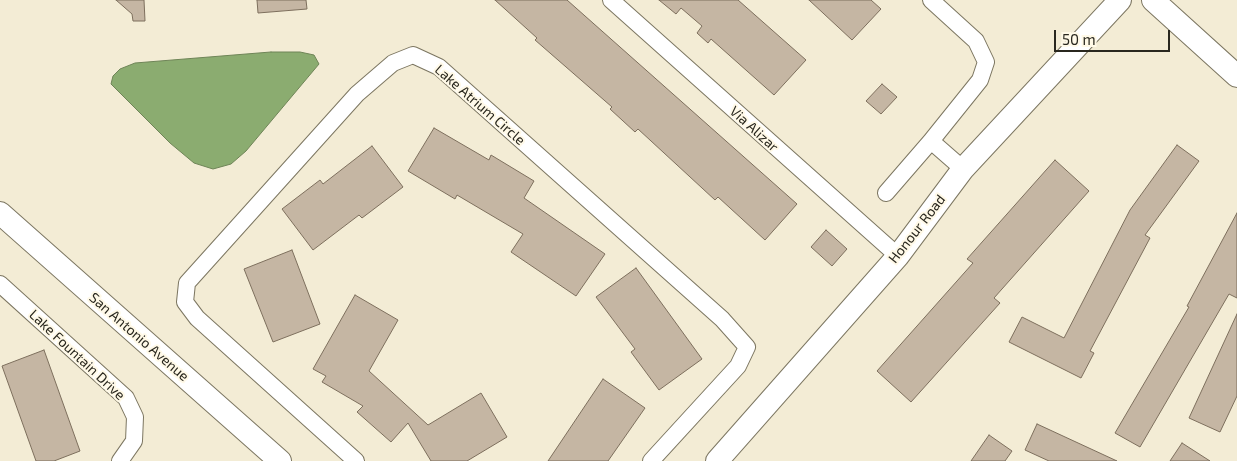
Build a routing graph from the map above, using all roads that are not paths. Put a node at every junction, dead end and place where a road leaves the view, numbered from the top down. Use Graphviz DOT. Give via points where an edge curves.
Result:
graph roads {
  1 [pos="611,0"];
  2 [pos="931,0"];
  3 [pos="1120,0"];
  4 [pos="1153,0"];
  5 [pos="1237,76"];
  6 [pos="931,141"];
  7 [pos="963,169"];
  8 [pos="886,192"];
  9 [pos="0,213"];
  10 [pos="898,256"];
  11 [pos="0,284"];
  12 [pos="120,461"];
  13 [pos="279,461"];
  14 [pos="356,461"];
  15 [pos="651,461"];
  16 [pos="717,461"];
  1 -- 10 [label="street, Via Alizar"];
  2 -- 6 [label="street" via="976,41 986,62 980,80"];
  3 -- 7 [label="street, Honour Road"];
  4 -- 5 [label="street"];
  6 -- 7 [label="street"];
  6 -- 8 [label="street"];
  7 -- 10 [label="street, Honour Road"];
  9 -- 13 [label="street, San Antonio Avenue"];
  10 -- 16 [label="street, Honour Road"];
  11 -- 12 [label="street, Lake Fountain Drive" via="126,398 135,416 134,442"];
  14 -- 15 [label="street, Lake Atrium Circle" via="197,318 185,302 187,283 357,94 393,63 413,55 439,67 722,319 747,347 738,366"];
}
